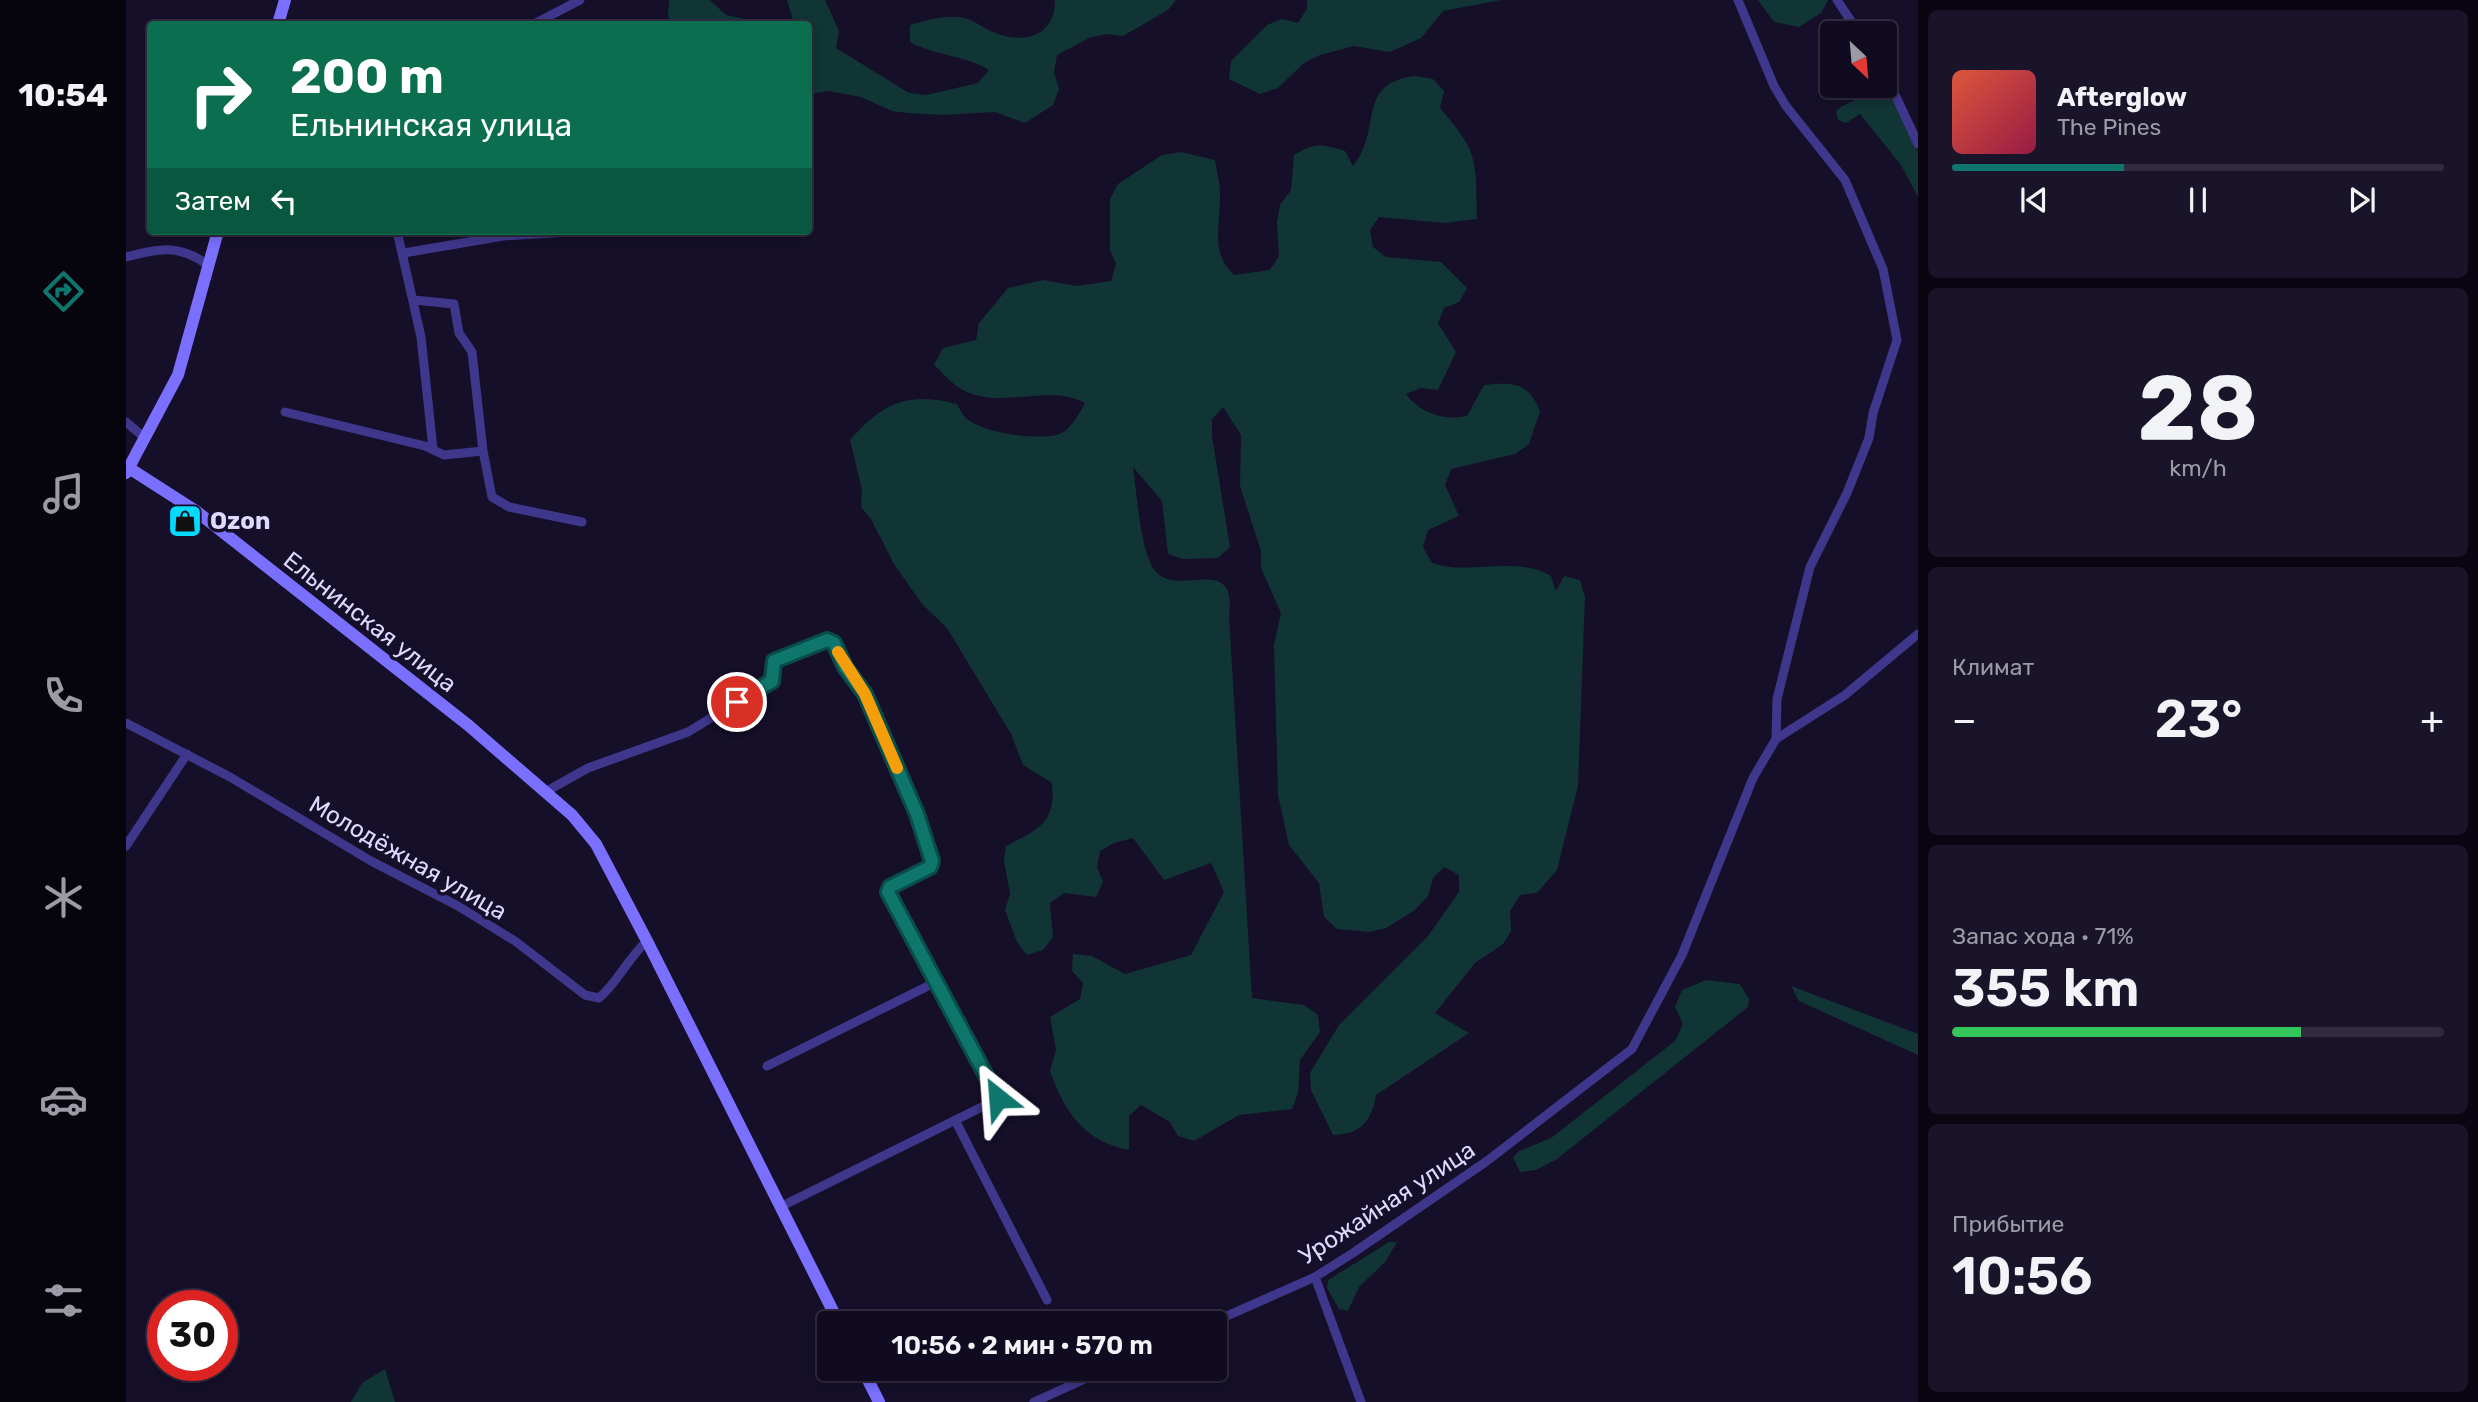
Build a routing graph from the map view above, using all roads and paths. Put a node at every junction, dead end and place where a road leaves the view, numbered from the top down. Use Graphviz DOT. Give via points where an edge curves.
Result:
graph roads {
  1 [pos="285,0"];
  2 [pos="580,0"];
  3 [pos="1738,0"];
  4 [pos="1837,0"];
  5 [pos="279,21"];
  6 [pos="540,21"];
  7 [pos="1851,21"];
  8 [pos="1897,98"];
  9 [pos="1918,144"];
  10 [pos="217,235"];
  11 [pos="398,235"];
  12 [pos="519,235"];
  13 [pos="404,253"];
  14 [pos="126,257"];
  15 [pos="208,265"];
  16 [pos="414,300"];
  17 [pos="285,412"];
  18 [pos="126,422"];
  19 [pos="145,438"];
  20 [pos="429,447"];
  21 [pos="484,455"];
  22 [pos="127,471"];
  23 [pos="582,522"];
  24 [pos="1918,634"];
  25 [pos="126,723"];
  26 [pos="1776,740"];
  27 [pos="187,754"];
  28 [pos="547,791"];
  29 [pos="126,846"];
  30 [pos="647,941"];
  31 [pos="936,982"];
  32 [pos="767,1066"];
  33 [pos="954,1120"];
  34 [pos="780,1207"];
  35 [pos="1315,1277"];
  36 [pos="1047,1300"];
  37 [pos="833,1311"];
  38 [pos="1227,1316"];
  39 [pos="868,1381"];
  40 [pos="1080,1381"];
  41 [pos="879,1402"];
  42 [pos="1034,1402"];
  43 [pos="1361,1402"];
  1 -- 5 [label="main road"];
  2 -- 6 [label="street"];
  3 -- 26 [label="street" via="1774,86 1845,180 1884,270 1897,340 1869,438 1810,567 1777,699"];
  4 -- 7 [label="street"];
  8 -- 9 [label="street"];
  10 -- 15 [label="main road"];
  11 -- 13 [label="street"];
  12 -- 13 [label="street"];
  13 -- 16 [label="street"];
  14 -- 15 [label="street" via="175,249 191,252"];
  15 -- 19 [label="main road" via="178,376"];
  16 -- 20 [label="street"];
  16 -- 21 [label="street" via="454,304 459,333 472,352"];
  17 -- 20 [label="street"];
  18 -- 19 [label="street"];
  19 -- 22 [label="main road"];
  20 -- 21 [label="street" via="444,456"];
  21 -- 23 [label="street" via="492,497 509,508"];
  22 -- 28 [label="main road, Ельнинская улица" via="195,511"];
  24 -- 26 [label="street" via="1845,695"];
  25 -- 27 [label="street, Молодёжная улица"];
  26 -- 35 [label="street, Урожайная улица" via="1753,778 1682,955 1632,1049 1476,1169"];
  27 -- 29 [label="street"];
  27 -- 30 [label="street, Молодёжная улица" via="458,906 515,941 585,995 599,998 609,990"];
  28 -- 30 [label="main road, Ельнинская улица" via="596,844"];
  28 -- 31 [label="street" via="587,768 688,732 772,681 774,661 827,640 834,643 865,694 917,814 932,861 930,867 888,892"];
  30 -- 34 [label="main road, Ельнинская улица"];
  31 -- 32 [label="street"];
  31 -- 33 [label="street" via="998,1098"];
  33 -- 34 [label="street"];
  33 -- 36 [label="street"];
  34 -- 37 [label="main road, Ельнинская улица"];
  35 -- 38 [label="street, Урожайная улица"];
  35 -- 43 [label="street"];
  39 -- 41 [label="main road"];
  40 -- 42 [label="street"];
}
